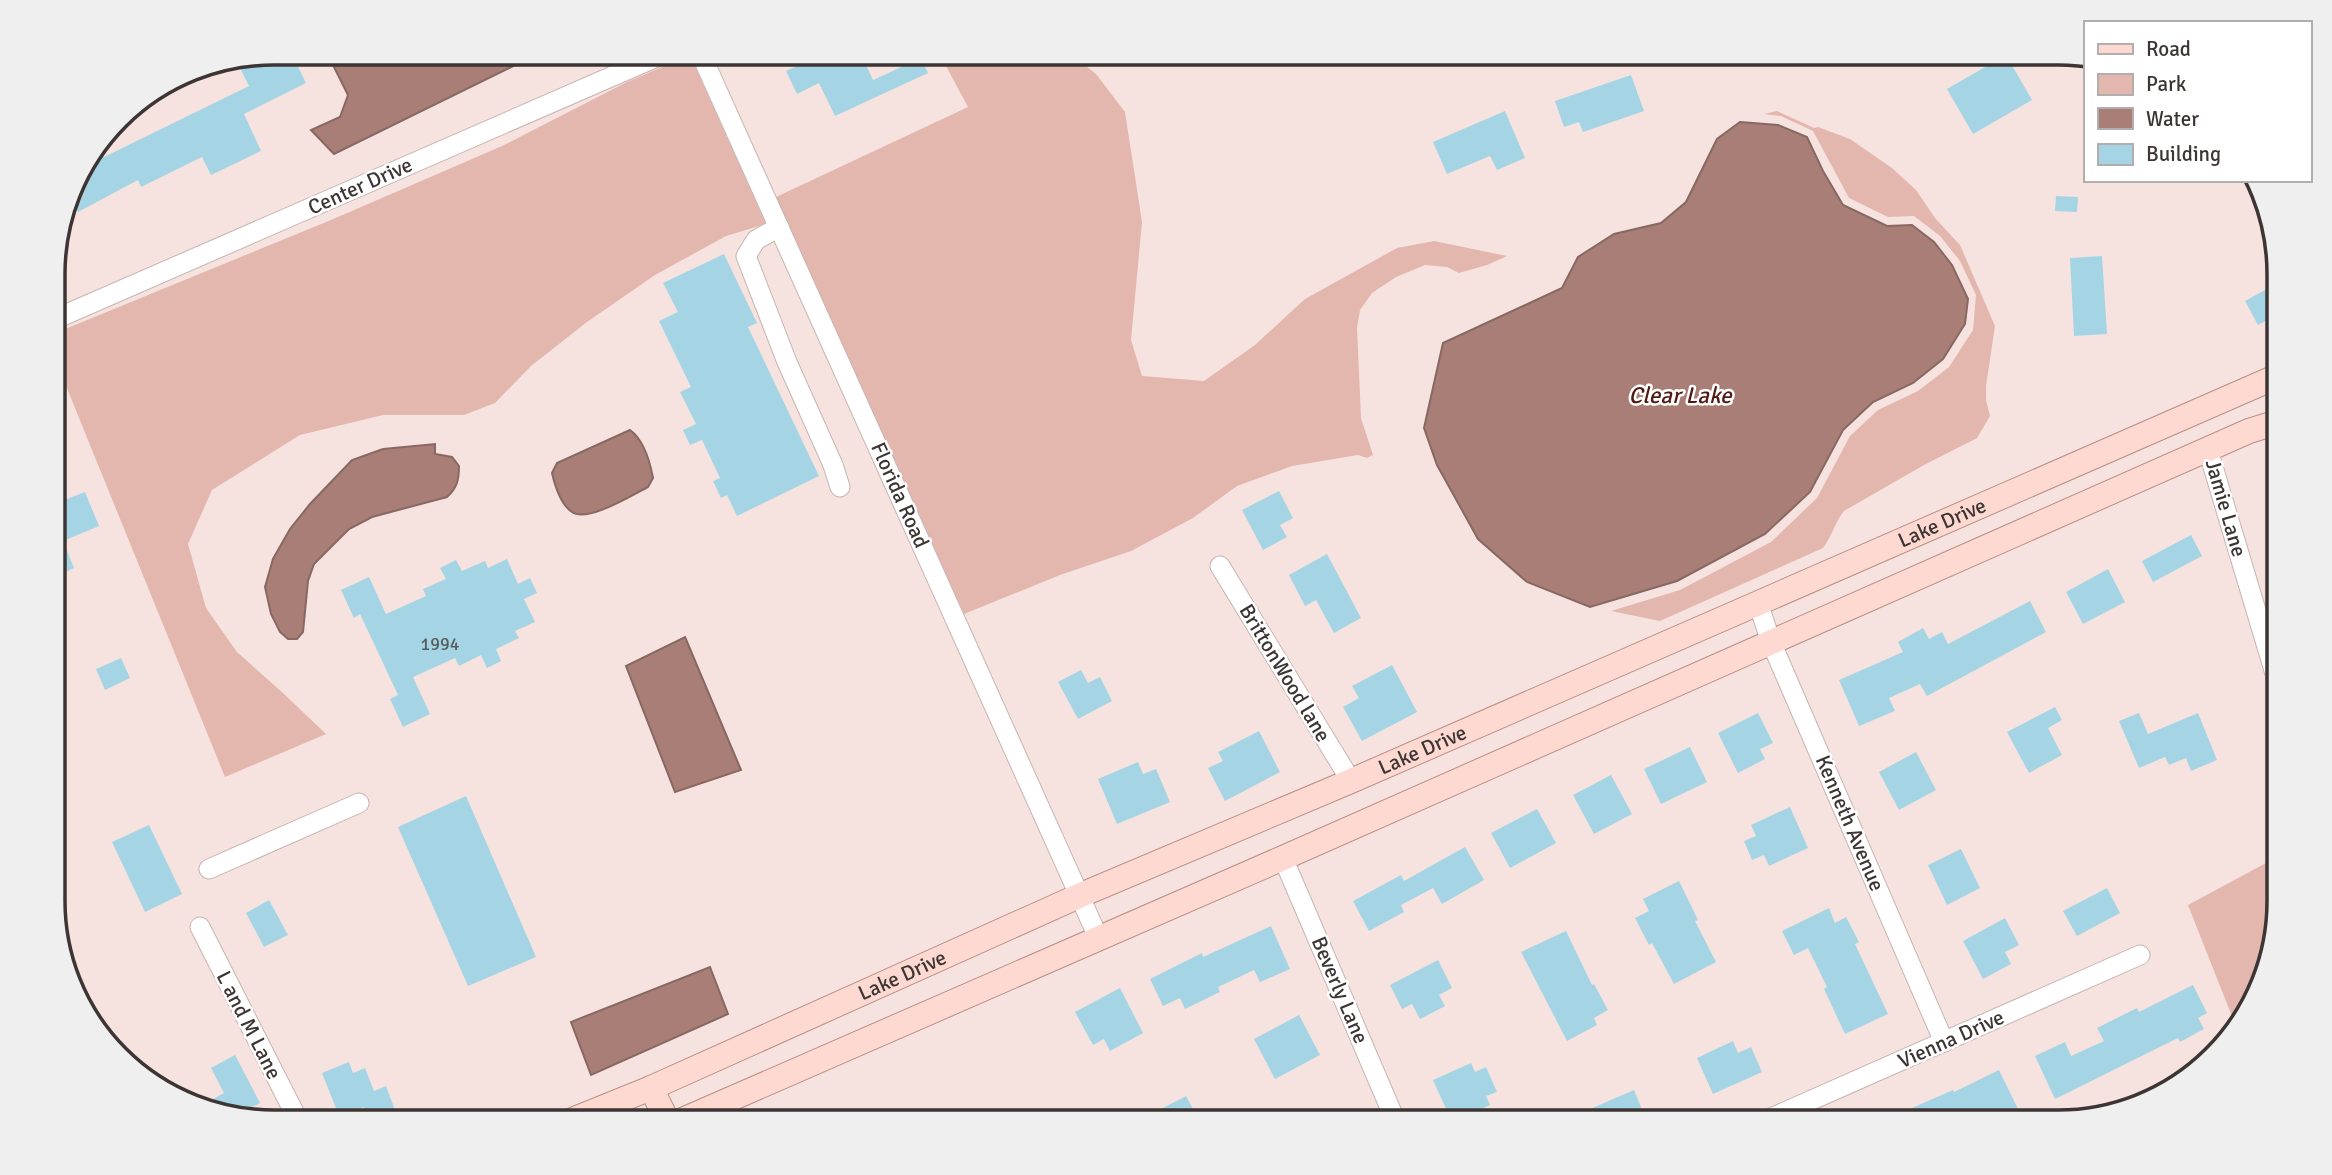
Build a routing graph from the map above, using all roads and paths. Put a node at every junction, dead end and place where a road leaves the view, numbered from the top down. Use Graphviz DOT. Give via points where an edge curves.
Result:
graph roads {
  1 [pos="637,65"];
  2 [pos="706,65"];
  3 [pos="779,227"];
  4 [pos="65,315"];
  5 [pos="2267,381"];
  6 [pos="2267,425"];
  7 [pos="2208,450"];
  8 [pos="840,487"];
  9 [pos="1220,566"];
  10 [pos="1758,603"];
  11 [pos="1771,642"];
  12 [pos="2267,647"];
  13 [pos="1350,781"];
  14 [pos="359,803"];
  15 [pos="1283,858"];
  16 [pos="209,869"];
  17 [pos="1081,895"];
  18 [pos="200,928"];
  19 [pos="1098,937"];
  20 [pos="2140,955"];
  21 [pos="1944,1042"];
  22 [pos="651,1088"];
  23 [pos="293,1110"];
  24 [pos="597,1110"];
  25 [pos="662,1110"];
  26 [pos="705,1110"];
  27 [pos="1391,1110"];
  28 [pos="1789,1110"];
  1 -- 4 [label="street, Center Drive"];
  2 -- 3 [label="street, Florida Road"];
  3 -- 8 [label="street" via="756,240 746,256"];
  3 -- 17 [label="street, Florida Road"];
  5 -- 10 [label="main road, Lake Drive"];
  6 -- 7 [label="main road, Lake Drive"];
  7 -- 11 [label="main road, Lake Drive"];
  7 -- 12 [label="street, Jamie Lane"];
  9 -- 13 [label="street, BrittonWood lane"];
  10 -- 11 [label="street, Kenneth Avenue"];
  10 -- 13 [label="main road, Lake Drive"];
  11 -- 15 [label="main road, Lake Drive"];
  11 -- 21 [label="street, Kenneth Avenue"];
  13 -- 17 [label="main road, Lake Drive"];
  14 -- 16 [label="street"];
  15 -- 19 [label="main road, Lake Drive"];
  15 -- 27 [label="street, Beverly Lane"];
  17 -- 19 [label="street, Florida Road"];
  17 -- 22 [label="main road, Lake Drive"];
  18 -- 23 [label="street, L and M Lane"];
  19 -- 26 [label="main road, Lake Drive"];
  20 -- 21 [label="street, Vienna Drive"];
  21 -- 28 [label="street, Vienna Drive"];
  22 -- 24 [label="main road, Lake Drive"];
  22 -- 25 [label="main road"];
}
